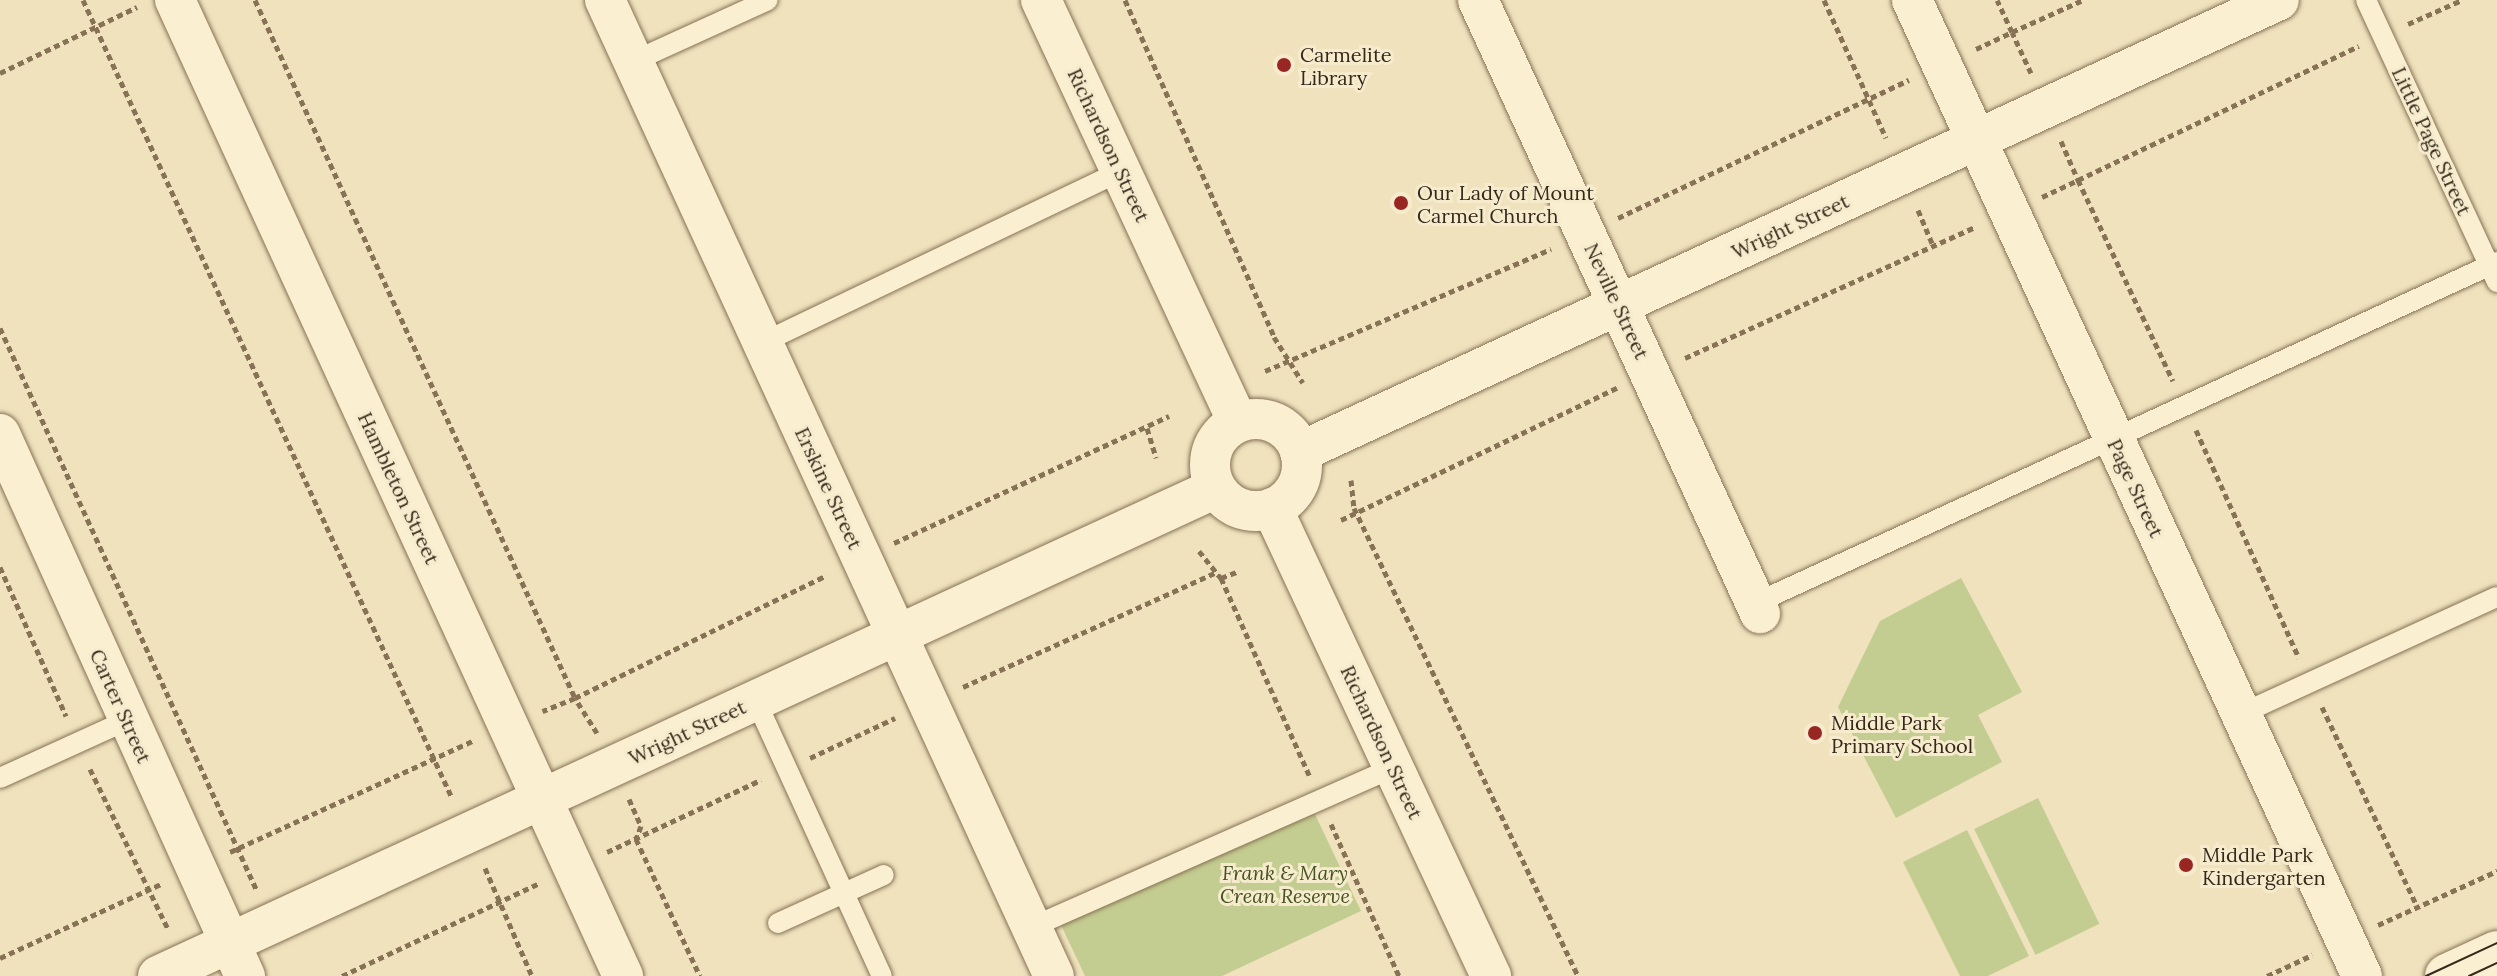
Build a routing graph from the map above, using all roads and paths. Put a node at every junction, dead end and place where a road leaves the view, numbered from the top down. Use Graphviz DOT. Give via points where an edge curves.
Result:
graph roads {
  1 [pos="83,0"];
  2 [pos="148,0"];
  3 [pos="175,0"];
  4 [pos="255,0"];
  5 [pos="605,0"];
  6 [pos="768,0"];
  7 [pos="1041,0"];
  8 [pos="1125,0"];
  9 [pos="1824,0"];
  10 [pos="1912,0"];
  11 [pos="1997,0"];
  12 [pos="2279,0"];
  13 [pos="2366,0"];
  14 [pos="1485,2"];
  15 [pos="97,30"];
  16 [pos="632,62"];
  17 [pos="1941,65"];
  18 [pos="0,73"];
  19 [pos="1868,98"];
  20 [pos="1976,140"];
  21 [pos="1121,171"];
  22 [pos="1903,174"];
  23 [pos="2009,212"];
  24 [pos="1586,234"];
  25 [pos="1933,246"];
  26 [pos="2494,270"];
  27 [pos="1618,305"];
  28 [pos="0,328"];
  29 [pos="762,343"];
  30 [pos="1290,363"];
  31 [pos="1265,371"];
  32 [pos="1650,373"];
  33 [pos="1303,383"];
  34 [pos="2185,406"];
  35 [pos="1237,421"];
  36 [pos="1147,428"];
  37 [pos="0,434"];
  38 [pos="2114,439"];
  39 [pos="1300,452"];
  40 [pos="1156,458"];
  41 [pos="1351,480"];
  42 [pos="1216,488"];
  43 [pos="1272,508"];
  44 [pos="1354,508"];
  45 [pos="1341,520"];
  46 [pos="1199,551"];
  47 [pos="0,567"];
  48 [pos="1239,571"];
  49 [pos="2497,597"];
  50 [pos="1758,608"];
  51 [pos="897,635"];
  52 [pos="2311,682"];
  53 [pos="575,698"];
  54 [pos="756,701"];
  55 [pos="2241,714"];
  56 [pos="127,720"];
  57 [pos="507,725"];
  58 [pos="77,743"];
  59 [pos="433,759"];
  60 [pos="613,766"];
  61 [pos="1394,767"];
  62 [pos="0,778"];
  63 [pos="542,799"];
  64 [pos="470,832"];
  65 [pos="238,849"];
  66 [pos="195,868"];
  67 [pos="2497,871"];
  68 [pos="884,875"];
  69 [pos="148,889"];
  70 [pos="844,893"];
  71 [pos="2418,908"];
  72 [pos="272,923"];
  73 [pos="778,923"];
  74 [pos="1032,927"];
  75 [pos="2366,930"];
  76 [pos="2327,948"];
  77 [pos="2497,953"];
  78 [pos="0,958"];
  79 [pos="238,960"];
  80 [pos="171,970"];
  81 [pos="532,976"];
  82 [pos="623,976"];
  83 [pos="700,976"];
  84 [pos="882,976"];
  85 [pos="1054,976"];
  86 [pos="1491,976"];
  87 [pos="1578,976"];
  88 [pos="2267,976"];
  89 [pos="2362,976"];
  90 [pos="2447,976"];
  1 -- 15 [label="path"];
  2 -- 15 [label="path"];
  3 -- 57 [label="street, Hambleton Street"];
  4 -- 53 [label="path"];
  5 -- 16 [label="street, Erskine Street"];
  6 -- 16 [label="lane"];
  7 -- 21 [label="street, Richardson Street"];
  8 -- 30 [label="path"];
  9 -- 19 [label="path"];
  10 -- 17 [label="street, Page Street"];
  11 -- 17 [label="path" via="2012,32"];
  12 -- 20 [label="street, Wright Street"];
  13 -- 26 [label="lane, Little Page Street"];
  14 -- 24 [label="street, Neville Street"];
  15 -- 18 [label="path"];
  15 -- 59 [label="path"];
  16 -- 29 [label="street, Erskine Street"];
  17 -- 19 [label="path"];
  17 -- 20 [label="street, Page Street"];
  19 -- 22 [label="path"];
  19 -- 24 [label="path"];
  20 -- 22 [label="street, Wright Street"];
  20 -- 23 [label="street, Page Street"];
  21 -- 29 [label="lane"];
  21 -- 35 [label="street, Richardson Street"];
  22 -- 25 [label="path"];
  22 -- 27 [label="street, Wright Street"];
  23 -- 25 [label="path"];
  23 -- 34 [label="path" via="2078,180"];
  23 -- 38 [label="street, Page Street"];
  24 -- 27 [label="street, Neville Street"];
  24 -- 30 [label="path"];
  25 -- 32 [label="path"];
  26 -- 34 [label="lane, Neville Street"];
  27 -- 32 [label="street, Neville Street"];
  27 -- 39 [label="street, Wright Street"];
  28 -- 65 [label="path"];
  29 -- 51 [label="street, Erskine Street"];
  30 -- 31 [label="path"];
  30 -- 33 [label="path"];
  32 -- 44 [label="path"];
  32 -- 50 [label="street, Neville Street"];
  34 -- 38 [label="lane, Neville Street"];
  34 -- 52 [label="path"];
  35 -- 39 [label="street" via="1270,421"];
  35 -- 42 [label="street" via="1213,448"];
  36 -- 40 [label="path"];
  37 -- 56 [label="street, Carter Street"];
  38 -- 50 [label="lane, Neville Street"];
  38 -- 55 [label="street, Page Street"];
  39 -- 43 [label="street" via="1297,485"];
  41 -- 44 [label="path"];
  42 -- 43 [label="street" via="1246,510"];
  42 -- 51 [label="street, Wright Street"];
  43 -- 61 [label="street, Richardson Street"];
  44 -- 45 [label="path"];
  44 -- 87 [label="path"];
  46 -- 48 [label="path" via="1221,578"];
  47 -- 58 [label="path"];
  49 -- 52 [label="lane"];
  51 -- 54 [label="street, Wright Street"];
  51 -- 74 [label="street, Erskine Street"];
  52 -- 55 [label="lane"];
  52 -- 71 [label="path"];
  53 -- 57 [label="path"];
  53 -- 60 [label="path"];
  54 -- 60 [label="street, Wright Street"];
  54 -- 70 [label="lane"];
  55 -- 89 [label="street, Page Street"];
  56 -- 58 [label="lane"];
  56 -- 66 [label="street, Carter Street"];
  57 -- 59 [label="path"];
  57 -- 63 [label="street, Hambleton Street"];
  58 -- 62 [label="lane"];
  58 -- 69 [label="path"];
  59 -- 64 [label="path"];
  59 -- 65 [label="path"];
  60 -- 63 [label="street, Wright Street"];
  60 -- 83 [label="path" via="641,826 636,839"];
  61 -- 74 [label="lane"];
  61 -- 86 [label="street, Richardson Street"];
  63 -- 64 [label="street, Wright Street"];
  63 -- 82 [label="street, Hambleton Street"];
  64 -- 72 [label="street, Wright Street"];
  64 -- 81 [label="path"];
  65 -- 66 [label="path"];
  65 -- 72 [label="path"];
  66 -- 69 [label="path"];
  66 -- 79 [label="street, Carter Street"];
  67 -- 71 [label="path"];
  68 -- 70 [label="lane"];
  69 -- 78 [label="path"];
  69 -- 80 [label="path"];
  70 -- 73 [label="lane"];
  70 -- 84 [label="lane"];
  71 -- 75 [label="path"];
  72 -- 79 [label="street, Wright Street"];
  74 -- 85 [label="street, Erskine Street"];
  76 -- 88 [label="path"];
  77 -- 90 [label="street"];
  79 -- 80 [label="street, Wright Street"];
}
